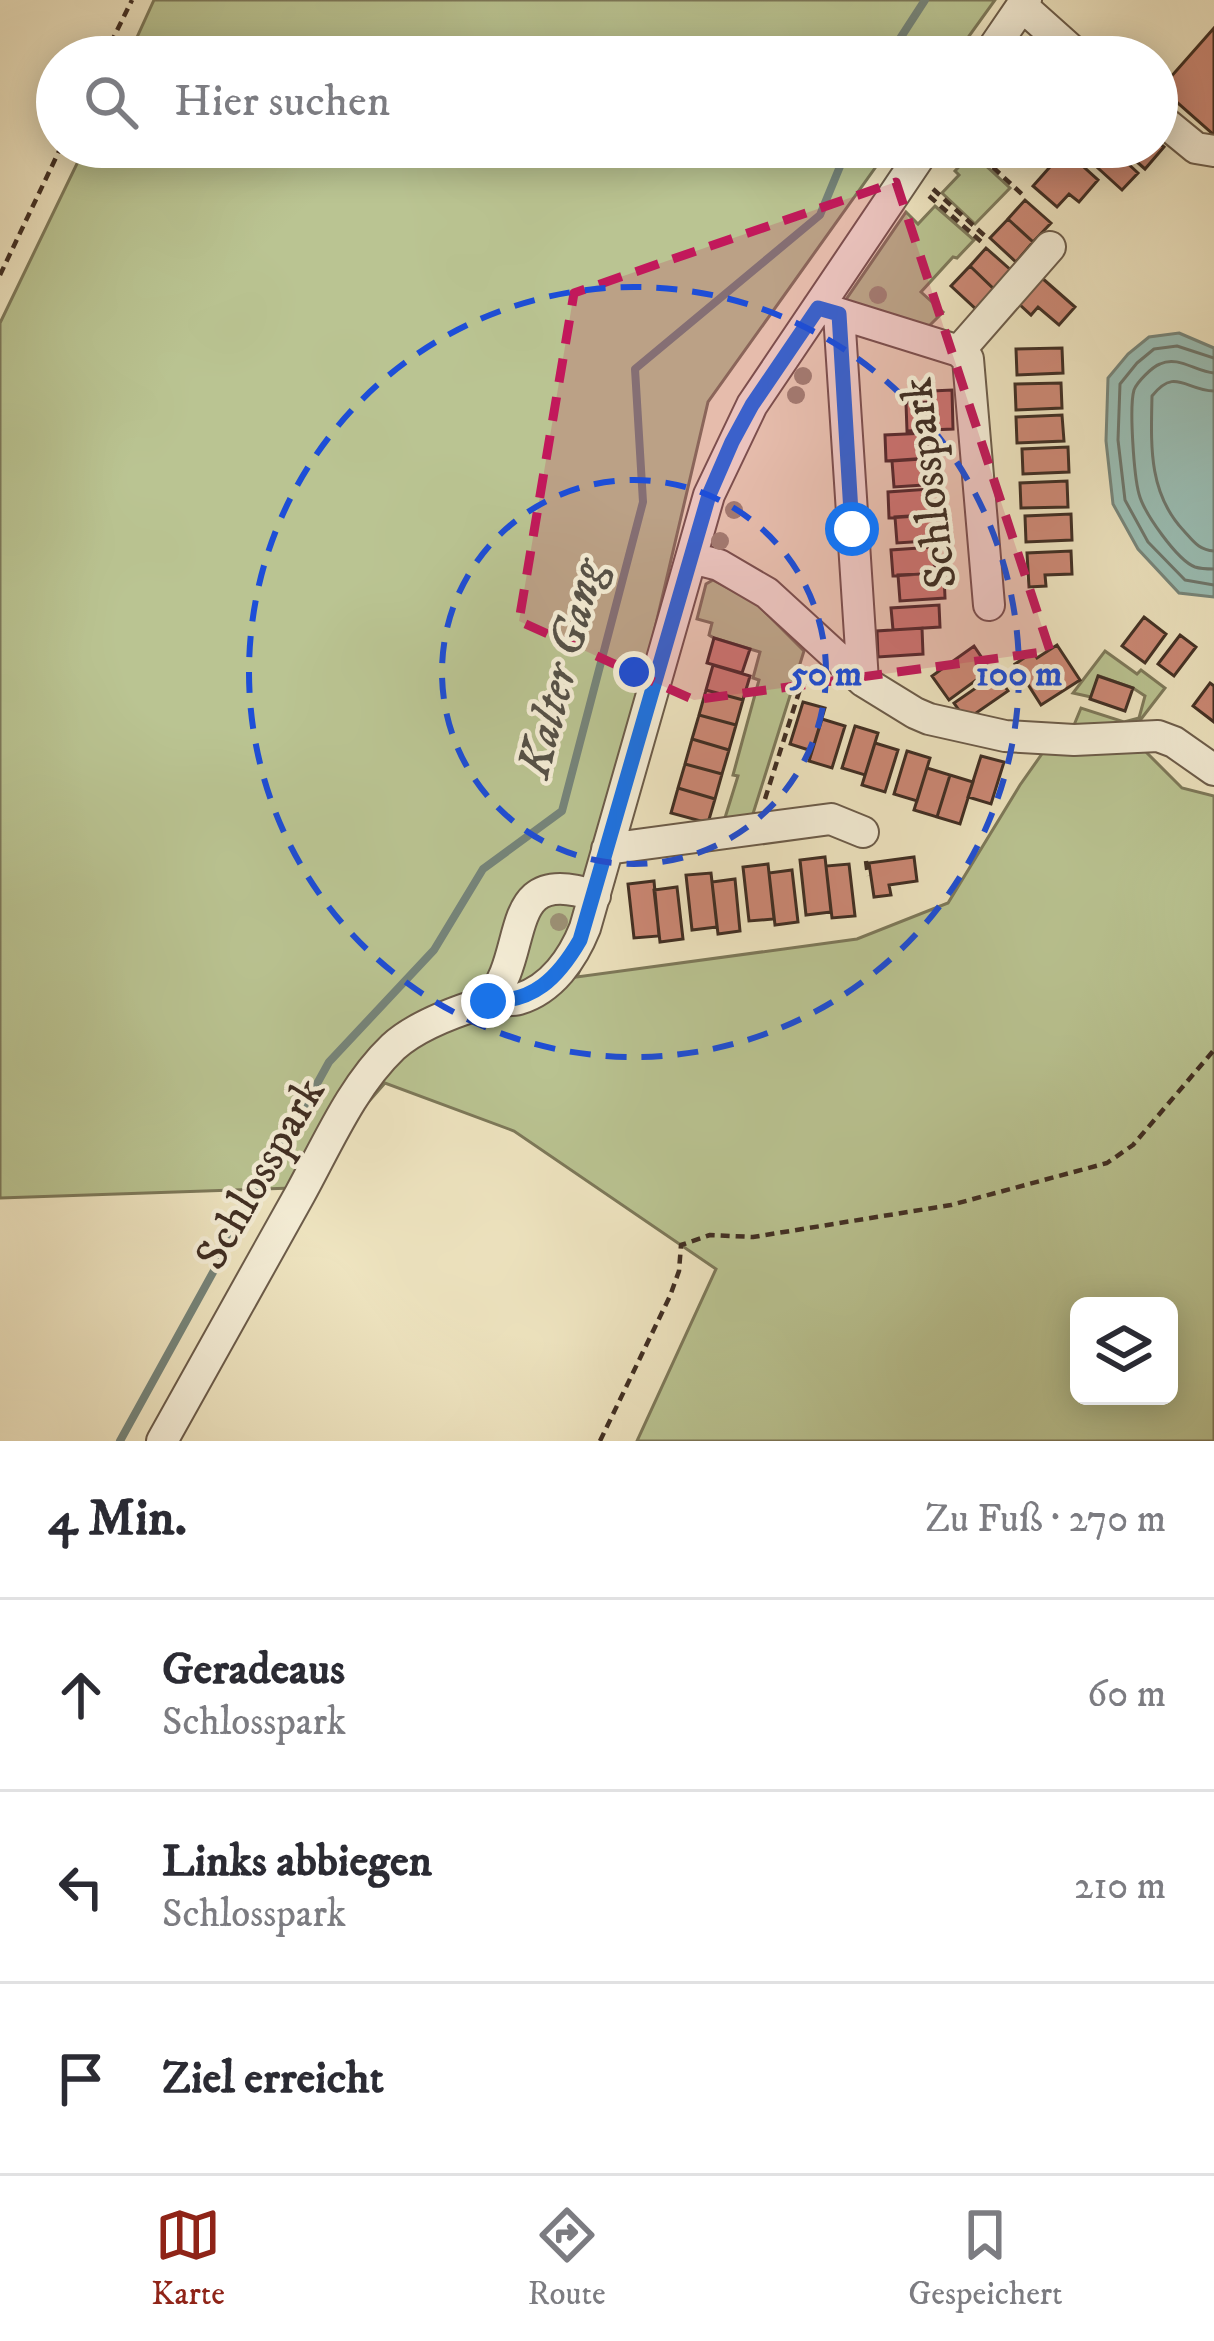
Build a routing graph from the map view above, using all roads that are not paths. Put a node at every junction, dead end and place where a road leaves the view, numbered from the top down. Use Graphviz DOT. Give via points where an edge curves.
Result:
graph roads {
  1 [pos="1024,3"];
  2 [pos="1001,36"];
  3 [pos="1058,36"];
  4 [pos="1178,133"];
  5 [pos="1214,151"];
  6 [pos="913,168"];
  7 [pos="1049,247"];
  8 [pos="828,311"];
  9 [pos="959,351"];
  10 [pos="692,558"];
  11 [pos="989,605"];
  12 [pos="863,681"];
  13 [pos="1214,770"];
  14 [pos="863,832"];
  15 [pos="607,849"];
  16 [pos="595,896"];
  17 [pos="488,1001"];
  18 [pos="162,1441"];
  1 -- 2 [label="street"];
  1 -- 3 [label="street"];
  4 -- 5 [label="street"];
  6 -- 8 [label="street, Schlosspark"];
  7 -- 9 [label="street, Schlosspark"];
  8 -- 9 [label="street, Schlosspark"];
  8 -- 10 [label="street, Schlosspark" via="752,405 709,495"];
  8 -- 12 [label="street, Schlosspark"];
  9 -- 11 [label="street, Schlosspark" via="971,370"];
  10 -- 12 [label="street" via="767,593"];
  10 -- 15 [label="street, Schlosspark"];
  12 -- 13 [label="street" via="915,713 960,728 1054,739 1166,737"];
  14 -- 15 [label="street" via="831,819"];
  15 -- 16 [label="street, Schlosspark"];
  16 -- 17 [label="street, Schlosspark" via="580,940 549,983 513,1000"];
  16 -- 17 [label="street" via="562,887 532,899 506,977"];
  17 -- 18 [label="street, Schlosspark" via="412,1033 380,1062"];
}
